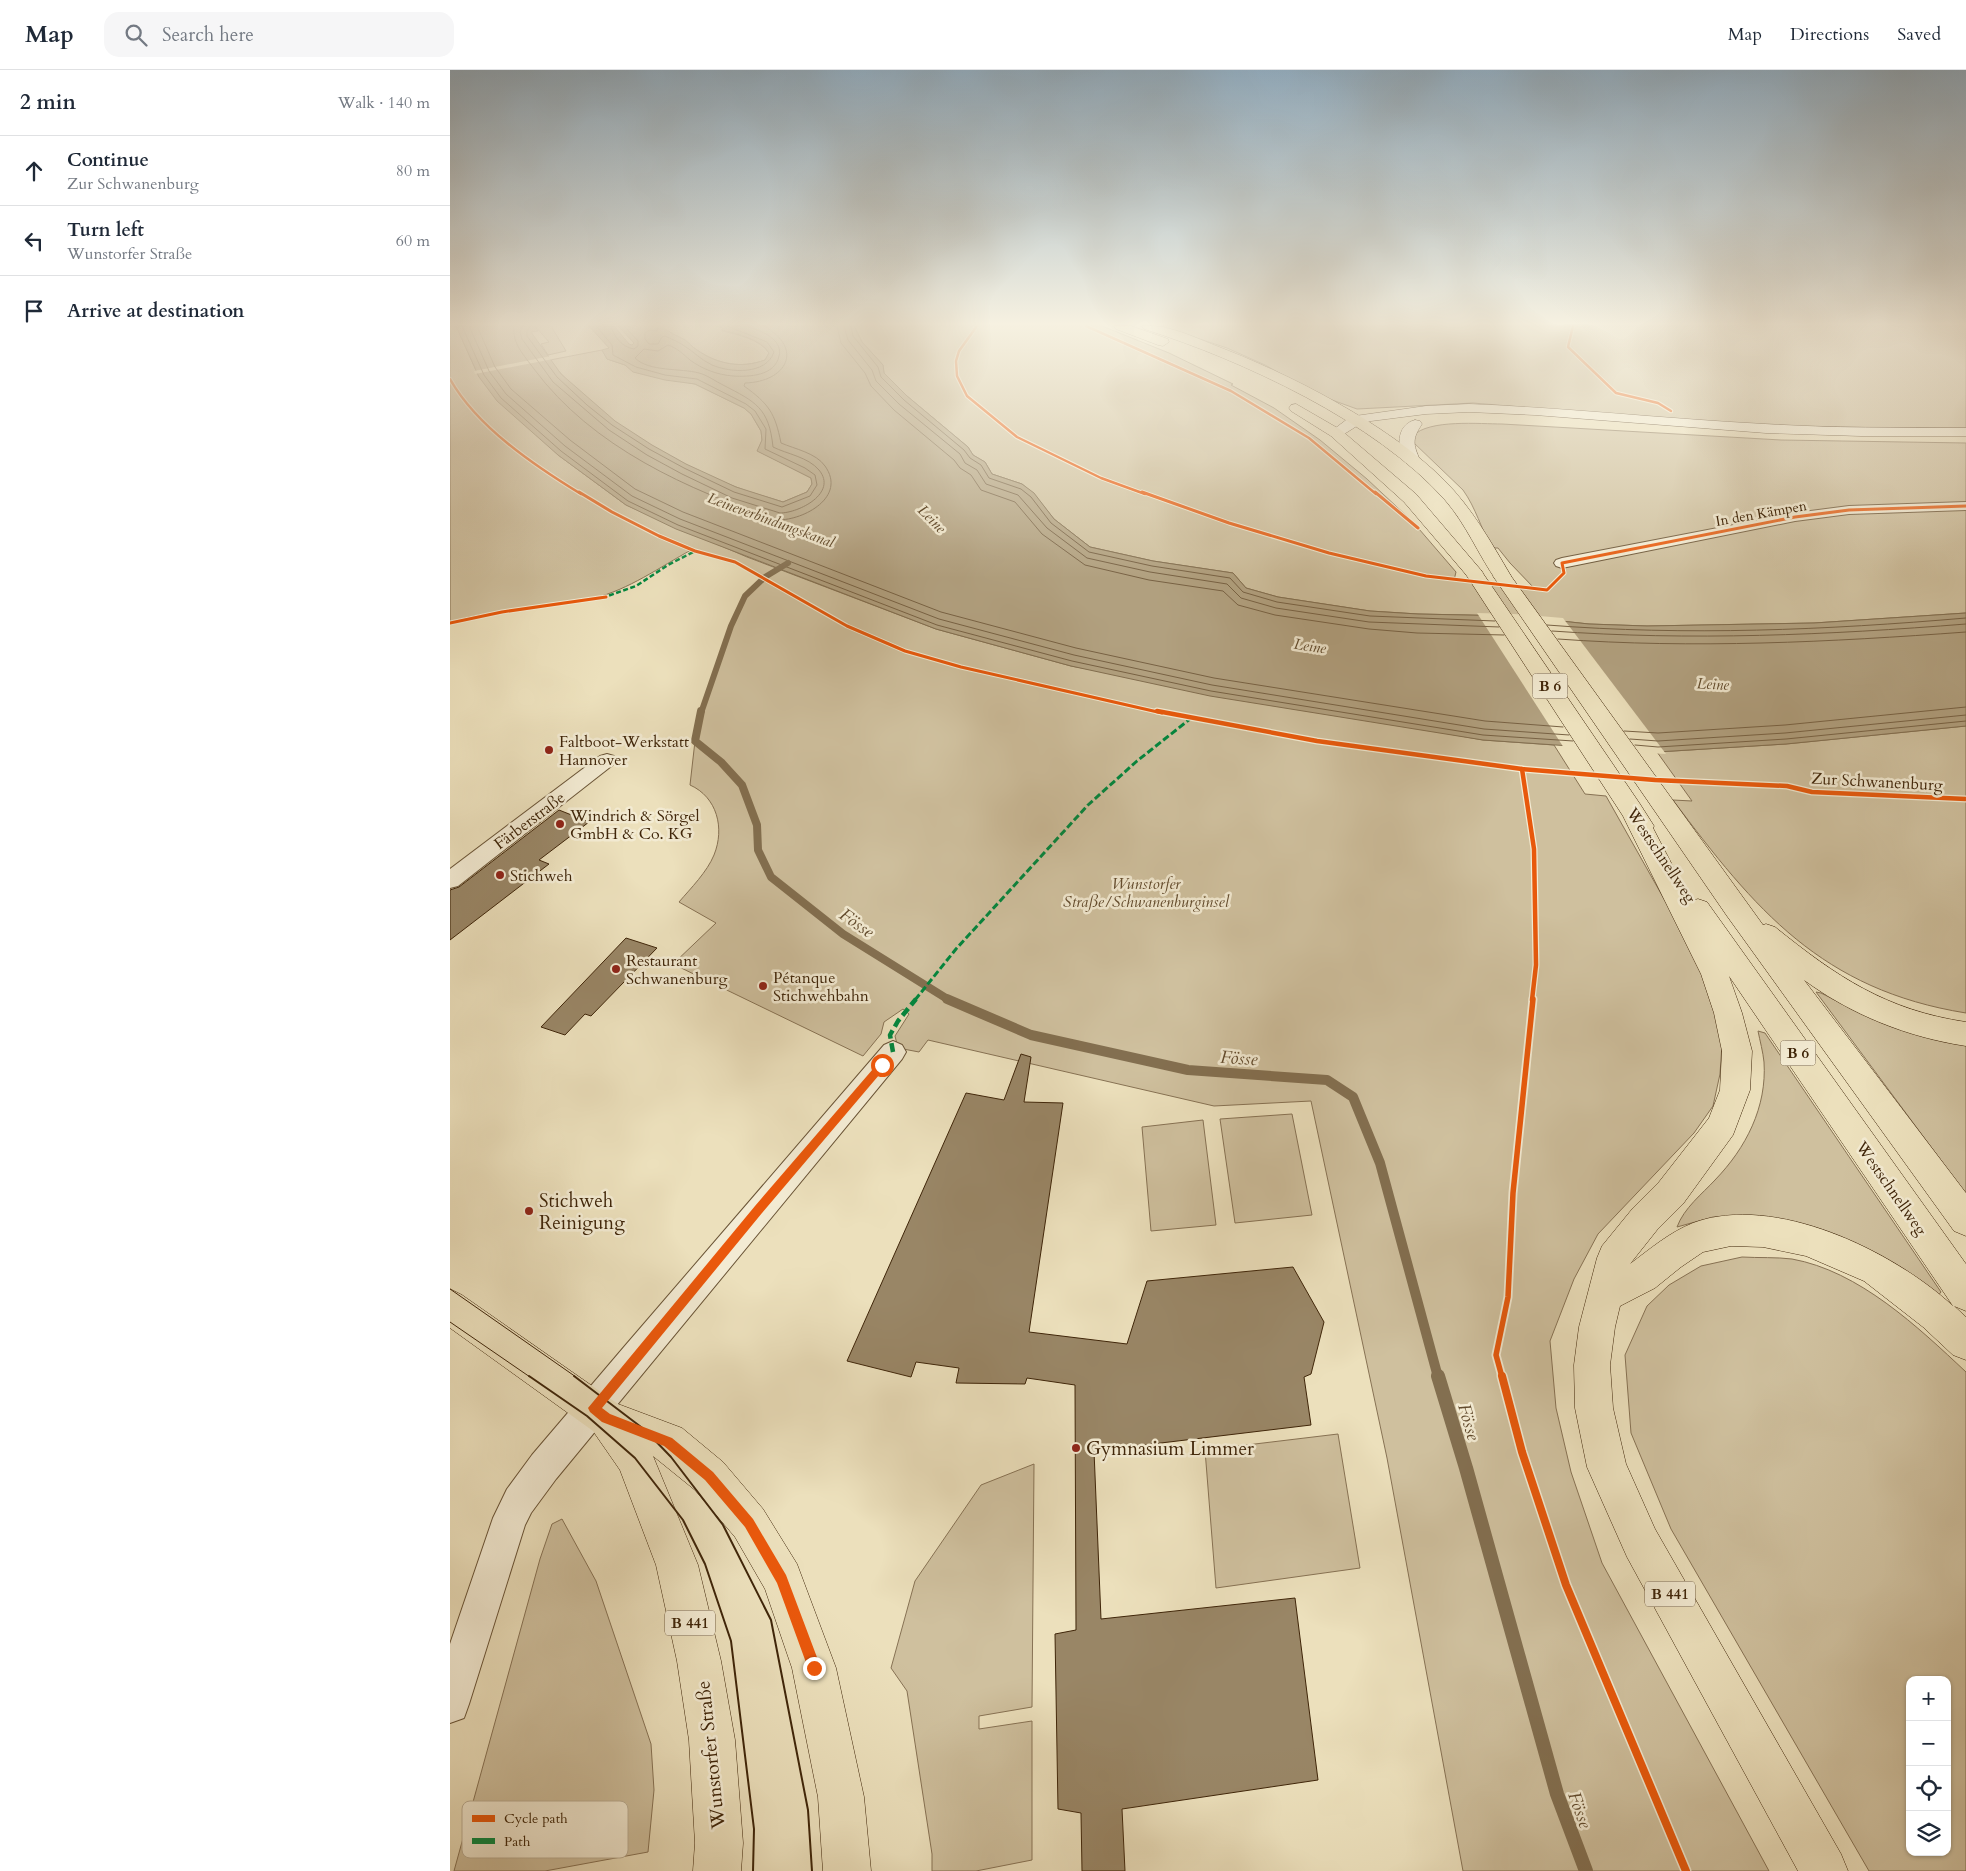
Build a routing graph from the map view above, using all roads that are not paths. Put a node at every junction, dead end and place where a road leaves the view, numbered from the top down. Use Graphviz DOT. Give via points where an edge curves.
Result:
graph roads {
  1 [pos="1298,410"];
  2 [pos="1337,410"];
  3 [pos="1343,410"];
  4 [pos="1435,410"];
  5 [pos="1516,410"];
  6 [pos="1383,415"];
  7 [pos="1355,420"];
  8 [pos="1415,424"];
  9 [pos="1662,426"];
  10 [pos="1694,428"];
  11 [pos="1373,432"];
  12 [pos="1966,432"];
  13 [pos="1336,434"];
  14 [pos="1966,440"];
  15 [pos="1412,460"];
  16 [pos="1966,506"];
  17 [pos="1562,563"];
  18 [pos="608,760"];
  19 [pos="1628,805"];
  20 [pos="450,880"];
  21 [pos="1736,909"];
  22 [pos="1966,1034"];
  23 [pos="893,1052"];
  24 [pos="1966,1220"];
  25 [pos="1607,1294"];
  26 [pos="1966,1294"];
  27 [pos="450,1307"];
  28 [pos="1966,1342"];
  29 [pos="600,1413"];
  30 [pos="450,1704"];
  31 [pos="717,1871"];
  32 [pos="847,1871"];
  33 [pos="1824,1871"];
  1 -- 13 [label="main road, Westschnellweg / B 6"];
  2 -- 7 [label="main road, Westschnellweg / B 6"];
  3 -- 6 [label="main road"];
  4 -- 6 [label="main road"];
  5 -- 9 [label="main road"];
  6 -- 7 [label="main road"];
  7 -- 11 [label="main road, Westschnellweg / B 6"];
  7 -- 13 [label="main road"];
  8 -- 9 [label="main road" via="1495,420"];
  8 -- 11 [label="main road"];
  8 -- 15 [label="main road" via="1406,436"];
  9 -- 10 [label="main road"];
  10 -- 12 [label="main road"];
  10 -- 14 [label="main road" via="1867,440"];
  11 -- 13 [label="main road"];
  11 -- 15 [label="main road, Westschnellweg / B 6"];
  13 -- 19 [label="main road, Westschnellweg / B 6" via="1410,498 1474,573"];
  15 -- 21 [label="main road, Westschnellweg / B 6" via="1451,496 1502,576"];
  16 -- 17 [label="street, In den Kämpen" via="1822,513"];
  18 -- 20 [label="street, Färberstraße"];
  19 -- 25 [label="main road" via="1715,974 1737,1052 1735,1090 1722,1125 1671,1193 1614,1258"];
  19 -- 26 [label="main road, Westschnellweg / B 6"];
  21 -- 22 [label="main road" via="1823,978 1859,1001 1898,1018"];
  21 -- 24 [label="main road, Westschnellweg / B 6"];
  23 -- 29 [label="street" via="759,1209"];
  25 -- 28 [label="main road" via="1643,1276 1696,1238 1731,1230 1763,1231 1808,1240 1876,1269 1936,1314"];
  25 -- 33 [label="main road, B 441" via="1597,1327 1592,1365 1594,1408 1607,1467 1641,1543"];
  27 -- 29 [label="main road, Wunstorfer Straße / B 441"];
  29 -- 30 [label="street" via="529,1486 510,1518"];
  29 -- 31 [label="main road, Wunstorfer Straße / B 441" via="635,1458 677,1564 699,1661 712,1740 719,1844"];
  29 -- 32 [label="main road, Wunstorfer Straße / B 441" via="668,1442 709,1476 749,1523 782,1579 814,1668 841,1797"];
}
